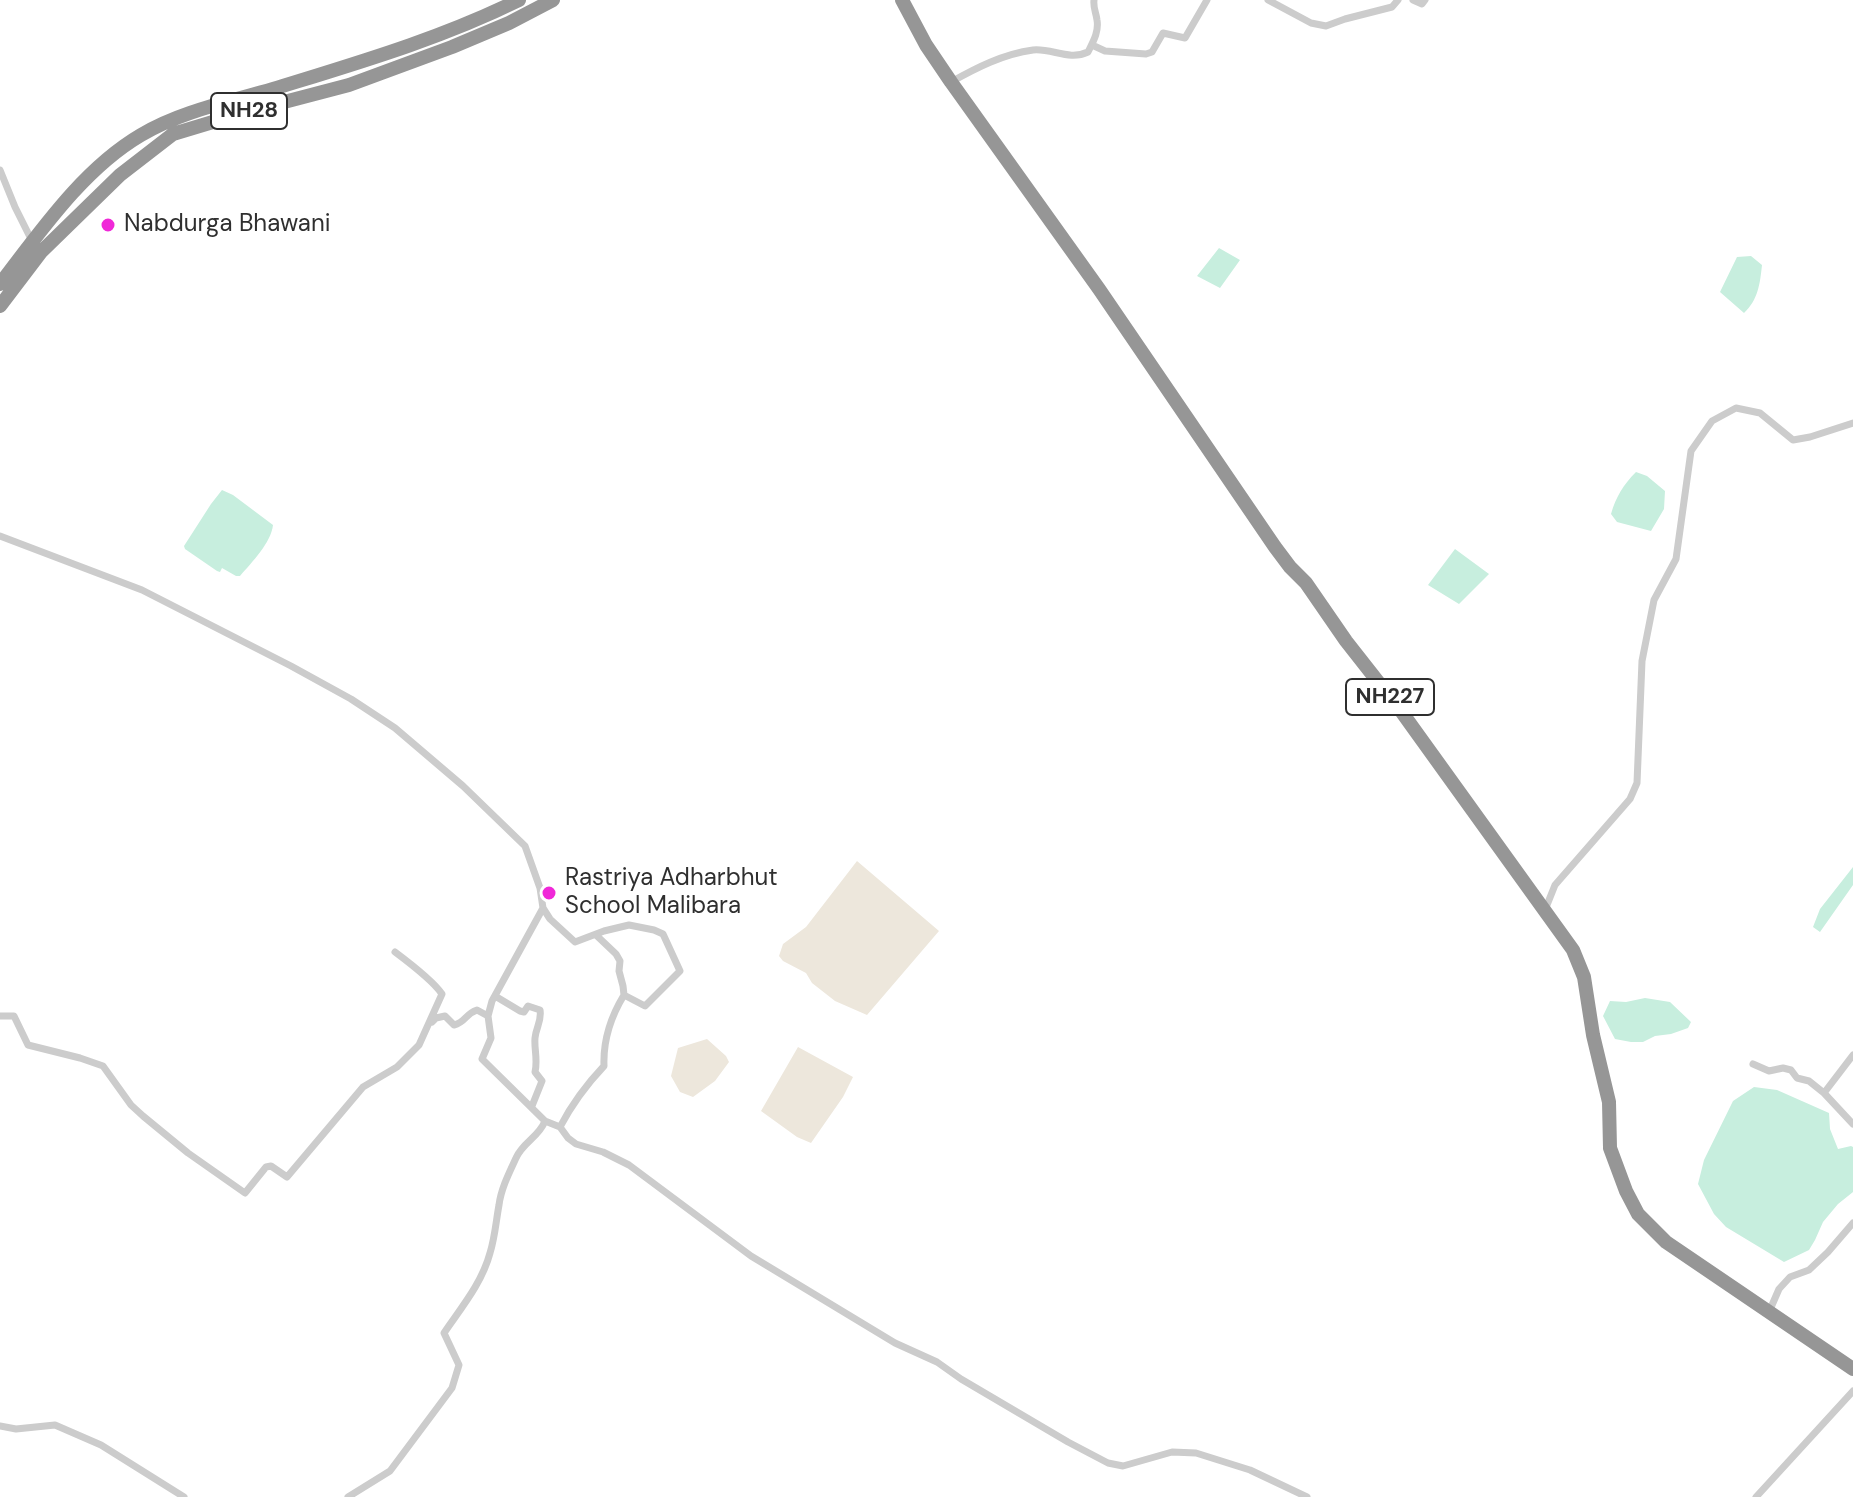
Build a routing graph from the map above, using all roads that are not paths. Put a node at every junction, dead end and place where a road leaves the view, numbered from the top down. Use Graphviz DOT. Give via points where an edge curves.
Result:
graph roads {
  1 [pos="519,0"];
  2 [pos="553,0"];
  3 [pos="1094,0"];
  4 [pos="1207,0"];
  5 [pos="1268,0"];
  6 [pos="1398,0"];
  7 [pos="1413,0"];
  8 [pos="1425,0"];
  9 [pos="905,1"];
  10 [pos="503,8"];
  11 [pos="509,23"];
  12 [pos="1092,45"];
  13 [pos="951,82"];
  14 [pos="244,105"];
  15 [pos="0,170"];
  16 [pos="37,247"];
  17 [pos="0,284"];
  18 [pos="0,306"];
  19 [pos="1853,423"];
  20 [pos="0,536"];
  21 [pos="543,908"];
  22 [pos="1545,910"];
  23 [pos="596,935"];
  24 [pos="395,952"];
  25 [pos="624,995"];
  26 [pos="495,996"];
  27 [pos="0,1016"];
  28 [pos="488,1016"];
  29 [pos="425,1028"];
  30 [pos="1853,1055"];
  31 [pos="1753,1064"];
  32 [pos="1824,1093"];
  33 [pos="532,1106"];
  34 [pos="545,1121"];
  35 [pos="1853,1124"];
  36 [pos="560,1127"];
  37 [pos="1853,1223"];
  38 [pos="1769,1312"];
  39 [pos="1853,1369"];
  40 [pos="1853,1391"];
  41 [pos="0,1426"];
  42 [pos="184,1497"];
  43 [pos="348,1497"];
  44 [pos="1307,1497"];
  45 [pos="1756,1497"];
  1 -- 10 [label="highway, NH28"];
  2 -- 11 [label="highway, NH28"];
  3 -- 12 [label="street" via="1098,27"];
  4 -- 12 [label="street" via="1185,38 1163,33 1152,52 1105,51"];
  5 -- 6 [label="street" via="1326,26 1392,7"];
  7 -- 8 [label="street"];
  9 -- 13 [label="highway, NH227"];
  10 -- 11 [label="highway"];
  10 -- 14 [label="highway, NH28"];
  11 -- 14 [label="highway, NH28" via="349,85"];
  12 -- 13 [label="street" via="1078,57 1047,49 1022,52 983,64"];
  13 -- 22 [label="highway, NH227" via="1282,557"];
  14 -- 16 [label="highway, NH28" via="171,119 139,136 107,159 49,219"];
  15 -- 16 [label="street"];
  16 -- 17 [label="highway, NH28"];
  16 -- 18 [label="highway, NH28"];
  19 -- 22 [label="street" via="1793,440 1760,413 1736,408 1712,421 1691,451 1676,559 1654,600 1642,661 1637,783 1630,799 1555,885"];
  20 -- 21 [label="street" via="142,590 303,672 395,728 525,846"];
  21 -- 23 [label="street" via="575,942"];
  21 -- 26 [label="street"];
  22 -- 38 [label="highway, NH227" via="1573,950 1584,977 1609,1102 1610,1148 1638,1214 1666,1242"];
  23 -- 25 [label="street" via="620,961"];
  23 -- 25 [label="street" via="629,925 654,930 663,934 674,955 680,971 645,1006"];
  24 -- 29 [label="street" via="442,994"];
  25 -- 36 [label="street" via="606,1036 604,1066"];
  26 -- 28 [label="street"];
  26 -- 33 [label="street" via="520,1011 528,1006 542,1015 534,1040 535,1072 542,1081"];
  27 -- 29 [label="street" via="14,1016 28,1045 103,1066 143,1116 245,1193 266,1167 287,1177 363,1087 419,1045"];
  28 -- 29 [label="street" via="477,1010 454,1025 441,1016"];
  28 -- 33 [label="street" via="491,1038 482,1059"];
  30 -- 32 [label="street"];
  31 -- 32 [label="street" via="1769,1071 1791,1070"];
  32 -- 35 [label="street"];
  33 -- 34 [label="street"];
  34 -- 36 [label="street"];
  34 -- 43 [label="street" via="516,1156 499,1204 490,1255 444,1333 459,1365 452,1388 390,1471"];
  36 -- 44 [label="street" via="576,1144 629,1165 751,1256 1108,1463 1123,1466 1172,1452 1196,1453 1250,1470"];
  37 -- 38 [label="street" via="1809,1270 1790,1277"];
  38 -- 39 [label="highway, NH227"];
  40 -- 45 [label="street"];
  41 -- 42 [label="street" via="55,1425 101,1445"];
}
